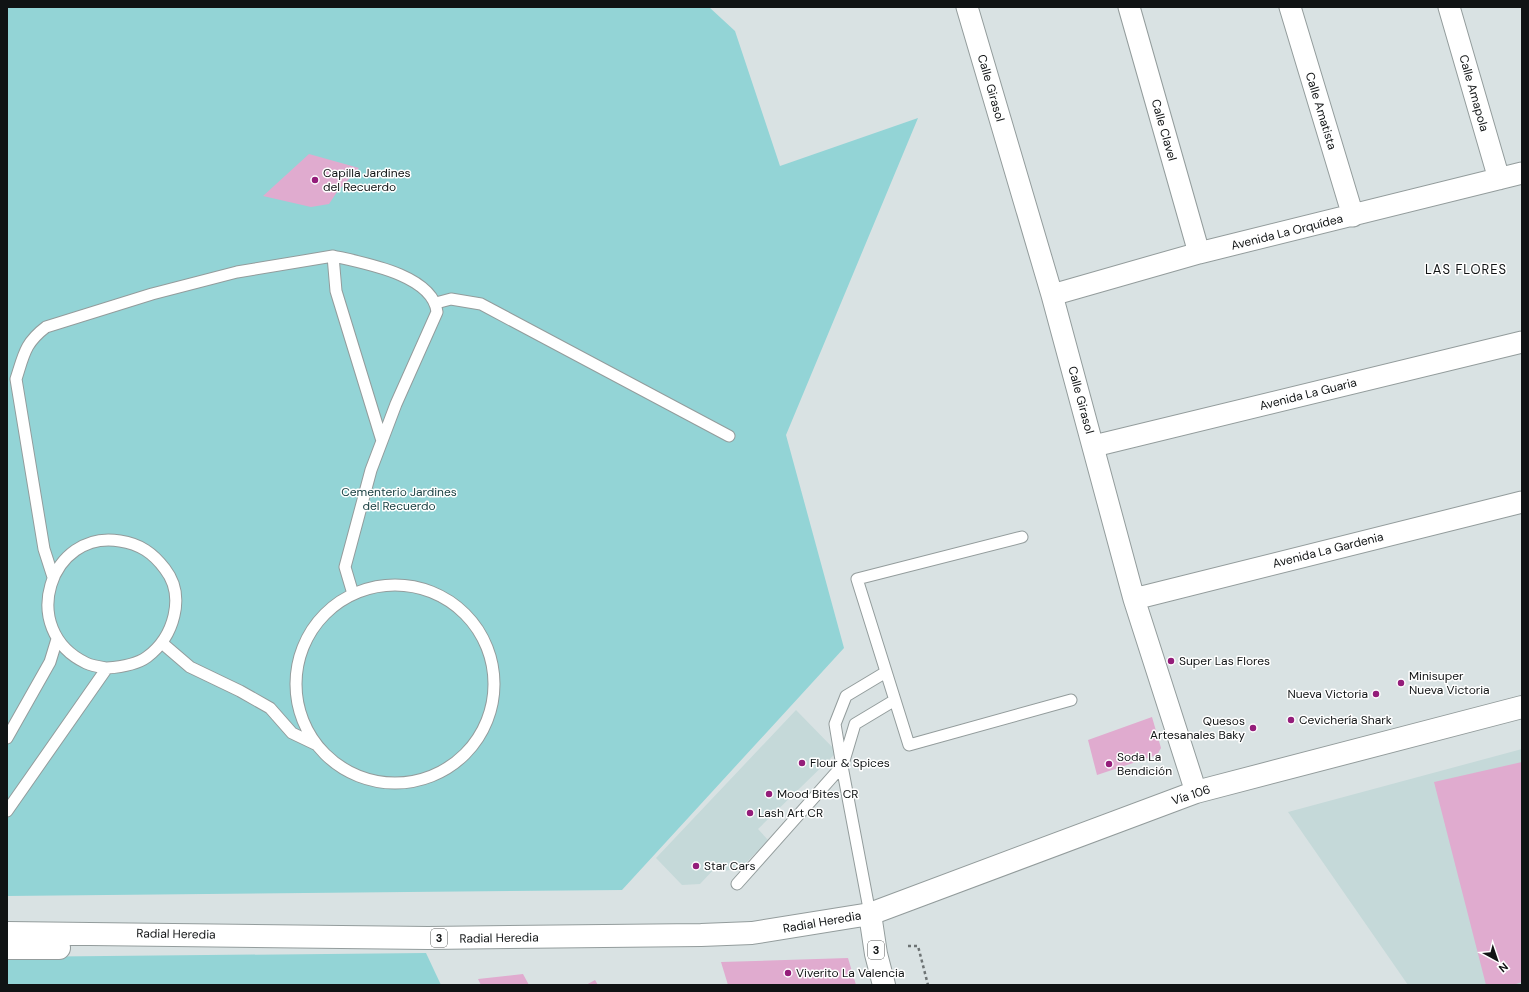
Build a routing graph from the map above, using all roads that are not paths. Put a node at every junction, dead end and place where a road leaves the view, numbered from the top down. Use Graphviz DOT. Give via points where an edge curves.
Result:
graph roads {
  1 [pos="967,7"];
  2 [pos="1129,7"];
  3 [pos="1290,7"];
  4 [pos="1449,7"];
  5 [pos="1522,173"];
  6 [pos="1499,179"];
  7 [pos="1353,216"];
  8 [pos="1199,253"];
  9 [pos="333,256"];
  10 [pos="1052,295"];
  11 [pos="436,303"];
  12 [pos="1522,342"];
  13 [pos="729,436"];
  14 [pos="382,441"];
  15 [pos="1094,446"];
  16 [pos="1522,502"];
  17 [pos="1022,537"];
  18 [pos="53,577"];
  19 [pos="353,594"];
  20 [pos="1134,599"];
  21 [pos="57,639"];
  22 [pos="162,644"];
  23 [pos="107,668"];
  24 [pos="886,672"];
  25 [pos="895,700"];
  26 [pos="1071,700"];
  27 [pos="1522,707"];
  28 [pos="7,738"];
  29 [pos="315,744"];
  30 [pos="842,766"];
  31 [pos="1196,792"];
  32 [pos="7,811"];
  33 [pos="737,884"];
  34 [pos="870,914"];
  35 [pos="7,932"];
  36 [pos="409,937"];
  37 [pos="7,948"];
  38 [pos="884,985"];
  1 -- 10 [label="street, Calle Girasol"];
  2 -- 8 [label="street, Calle Clavel"];
  3 -- 7 [label="street, Calle Amatista"];
  4 -- 6 [label="street, Calle Amapola"];
  5 -- 6 [label="street, Avenida La Orquídea"];
  6 -- 7 [label="street, Avenida La Orquídea"];
  7 -- 8 [label="street, Avenida La Orquídea"];
  8 -- 10 [label="street, Avenida La Orquídea"];
  9 -- 11 [label="lane" via="391,271 418,284"];
  9 -- 14 [label="lane" via="336,291"];
  9 -- 18 [label="lane" via="236,272 159,292 46,326 31,338 16,379 44,549"];
  10 -- 15 [label="street, Calle Girasol"];
  11 -- 13 [label="lane" via="451,299 481,304"];
  11 -- 14 [label="lane" via="437,312"];
  12 -- 15 [label="street, Avenida La Guaria"];
  14 -- 19 [label="lane" via="371,470 344,567"];
  15 -- 20 [label="street, Calle Girasol"];
  16 -- 20 [label="street, Avenida La Gardenia"];
  17 -- 24 [label="lane" via="857,579"];
  18 -- 21 [label="lane" via="47,598 49,620"];
  18 -- 22 [label="lane" via="66,558 87,544 110,539 134,543 141,547 155,556 169,575 176,598 173,622"];
  19 -- 29 [label="lane" via="328,610 309,633 298,660 295,690 301,718"];
  19 -- 29 [label="lane" via="376,586 401,585 425,589 448,600 467,615 482,635 490,658 494,682 491,707 482,730 467,750 449,766 426,777 402,782 378,782 354,775 333,762"];
  20 -- 31 [label="street, Calle Girasol"];
  21 -- 23 [label="lane" via="71,654 88,664"];
  21 -- 28 [label="lane" via="50,662"];
  22 -- 23 [label="lane" via="147,658 128,666"];
  22 -- 29 [label="lane" via="190,667 270,708 292,733"];
  23 -- 32 [label="lane"];
  24 -- 25 [label="lane"];
  24 -- 30 [label="lane" via="846,696 835,724"];
  25 -- 26 [label="lane" via="909,745"];
  25 -- 30 [label="lane" via="855,724"];
  27 -- 31 [label="main road, Vía 106"];
  30 -- 33 [label="lane"];
  30 -- 34 [label="lane"];
  31 -- 34 [label="main road, Vía 106"];
  34 -- 36 [label="main road, Radial Heredia / 3" via="752,933"];
  34 -- 38 [label="main road, Radial Heredia / 3"];
  35 -- 36 [label="main road, Radial Heredia / 3"];
  36 -- 37 [label="main road" via="271,948"];
}
